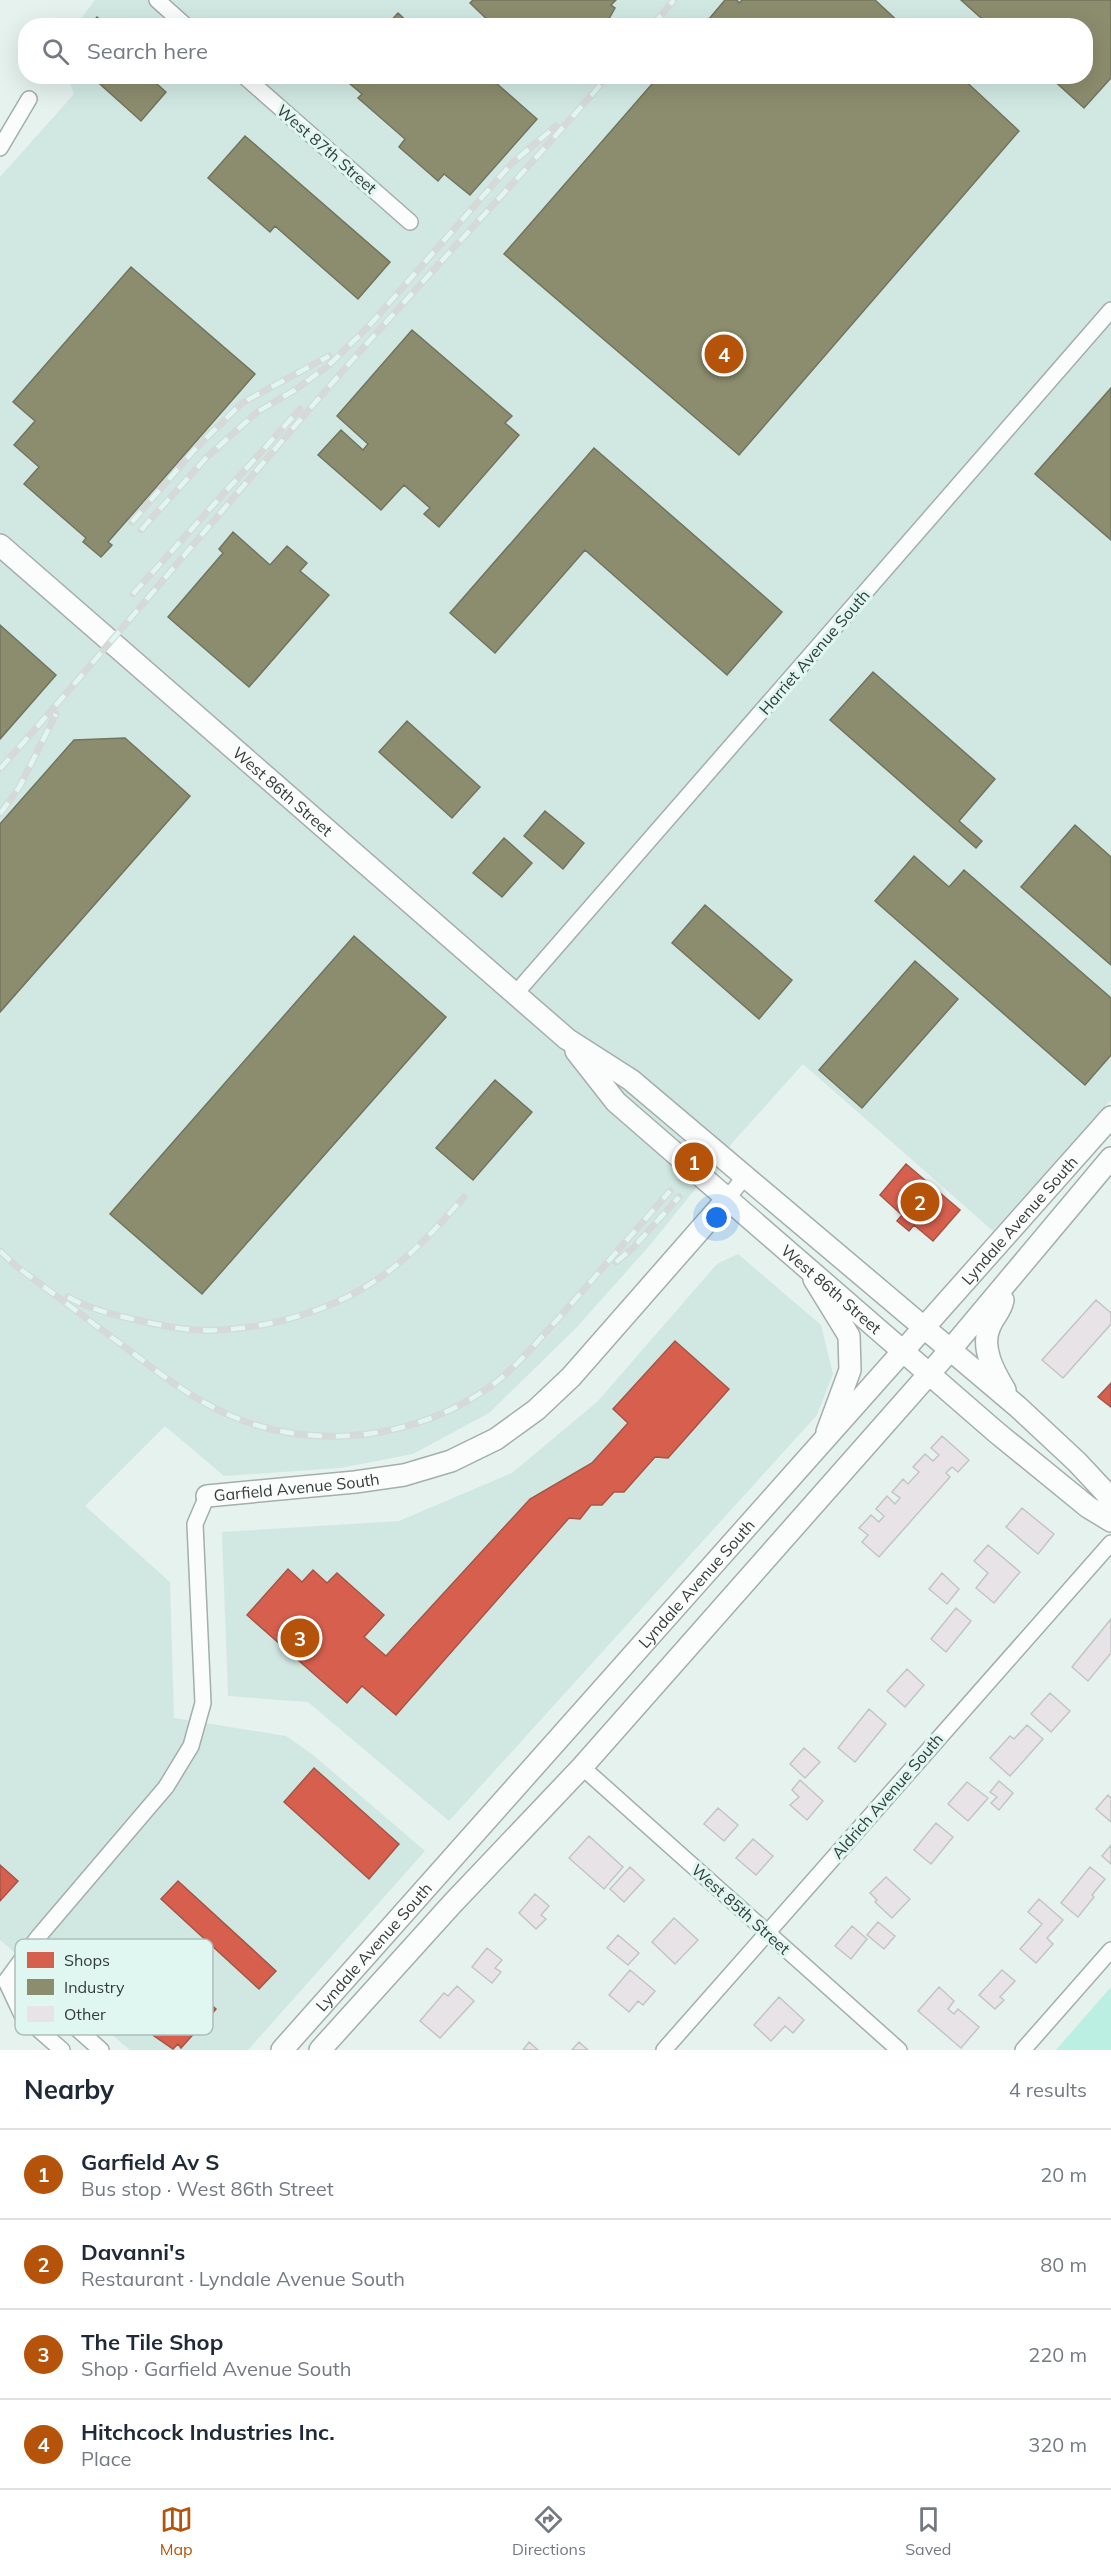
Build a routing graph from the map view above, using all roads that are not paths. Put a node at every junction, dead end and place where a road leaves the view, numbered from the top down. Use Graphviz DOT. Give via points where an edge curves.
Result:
graph roads {
  1 [pos="157,0"];
  2 [pos="177,18"];
  3 [pos="253,84"];
  4 [pos="29,99"];
  5 [pos="0,148"];
  6 [pos="410,222"];
  7 [pos="1111,310"];
  8 [pos="0,545"];
  9 [pos="516,993"];
  10 [pos="567,1039"];
  11 [pos="1111,1117"];
  12 [pos="1111,1158"];
  13 [pos="746,1175"];
  14 [pos="728,1199"];
  15 [pos="808,1268"];
  16 [pos="1005,1285"];
  17 [pos="925,1327"];
  18 [pos="951,1349"];
  19 [pos="904,1351"];
  20 [pos="929,1373"];
  21 [pos="1014,1403"];
  22 [pos="823,1441"];
  23 [pos="207,1496"];
  24 [pos="1111,1501"];
  25 [pos="1111,1521"];
  26 [pos="1111,1543"];
  27 [pos="582,1767"];
  28 [pos="767,1932"];
  29 [pos="37,1939"];
  30 [pos="1111,1950"];
  31 [pos="15,1969"];
  32 [pos="6,1981"];
  33 [pos="15,1984"];
  34 [pos="15,2001"];
  35 [pos="44,2035"];
  36 [pos="84,2035"];
  37 [pos="62,2050"];
  38 [pos="101,2050"];
  39 [pos="282,2050"];
  40 [pos="320,2050"];
  41 [pos="664,2050"];
  42 [pos="899,2050"];
  43 [pos="1023,2050"];
  1 -- 2 [label="street"];
  3 -- 6 [label="street, West 87th Street"];
  4 -- 5 [label="street"];
  7 -- 9 [label="street, Harriet Avenue South"];
  8 -- 9 [label="street, West 86th Street"];
  9 -- 10 [label="street, West 86th Street"];
  10 -- 13 [label="street, West 86th Street" via="631,1080"];
  10 -- 14 [label="street, West 86th Street" via="616,1102"];
  11 -- 17 [label="street, Lyndale Avenue South"];
  12 -- 16 [label="street, Lyndale Avenue South"];
  13 -- 14 [label="street, Garfield Avenue South"];
  13 -- 17 [label="street, West 86th Street"];
  14 -- 15 [label="street, West 86th Street"];
  14 -- 23 [label="street, Garfield Avenue South" via="571,1377 536,1410 496,1439 451,1461 404,1475"];
  15 -- 19 [label="street, West 86th Street"];
  15 -- 22 [label="street" via="849,1336 850,1371"];
  16 -- 18 [label="street, Lyndale Avenue South"];
  16 -- 21 [label="street" via="1001,1307 989,1327 987,1354"];
  17 -- 18 [label="street, West 86th Street"];
  17 -- 19 [label="street, Lyndale Avenue South"];
  18 -- 20 [label="street, Lyndale Avenue South"];
  18 -- 21 [label="street, West 86th Street"];
  19 -- 20 [label="street, West 86th Street"];
  19 -- 22 [label="street, Lyndale Avenue South"];
  20 -- 25 [label="street, West 86th Street" via="1089,1507"];
  20 -- 27 [label="street, Lyndale Avenue South"];
  21 -- 24 [label="street, West 86th Street" via="1077,1462"];
  22 -- 39 [label="street, Lyndale Avenue South"];
  23 -- 29 [label="street, Garfield Avenue South" via="195,1524 203,1703 192,1746 166,1787"];
  26 -- 28 [label="street, Aldrich Avenue South"];
  27 -- 28 [label="street, West 85th Street"];
  27 -- 40 [label="street, Lyndale Avenue South"];
  28 -- 41 [label="street, Aldrich Avenue South"];
  28 -- 42 [label="street, West 85th Street"];
  30 -- 43 [label="street"];
  31 -- 32 [label="street, Garfield Avenue South"];
  32 -- 33 [label="street"];
  32 -- 34 [label="street"];
  35 -- 37 [label="street"];
  36 -- 38 [label="street"];
}
